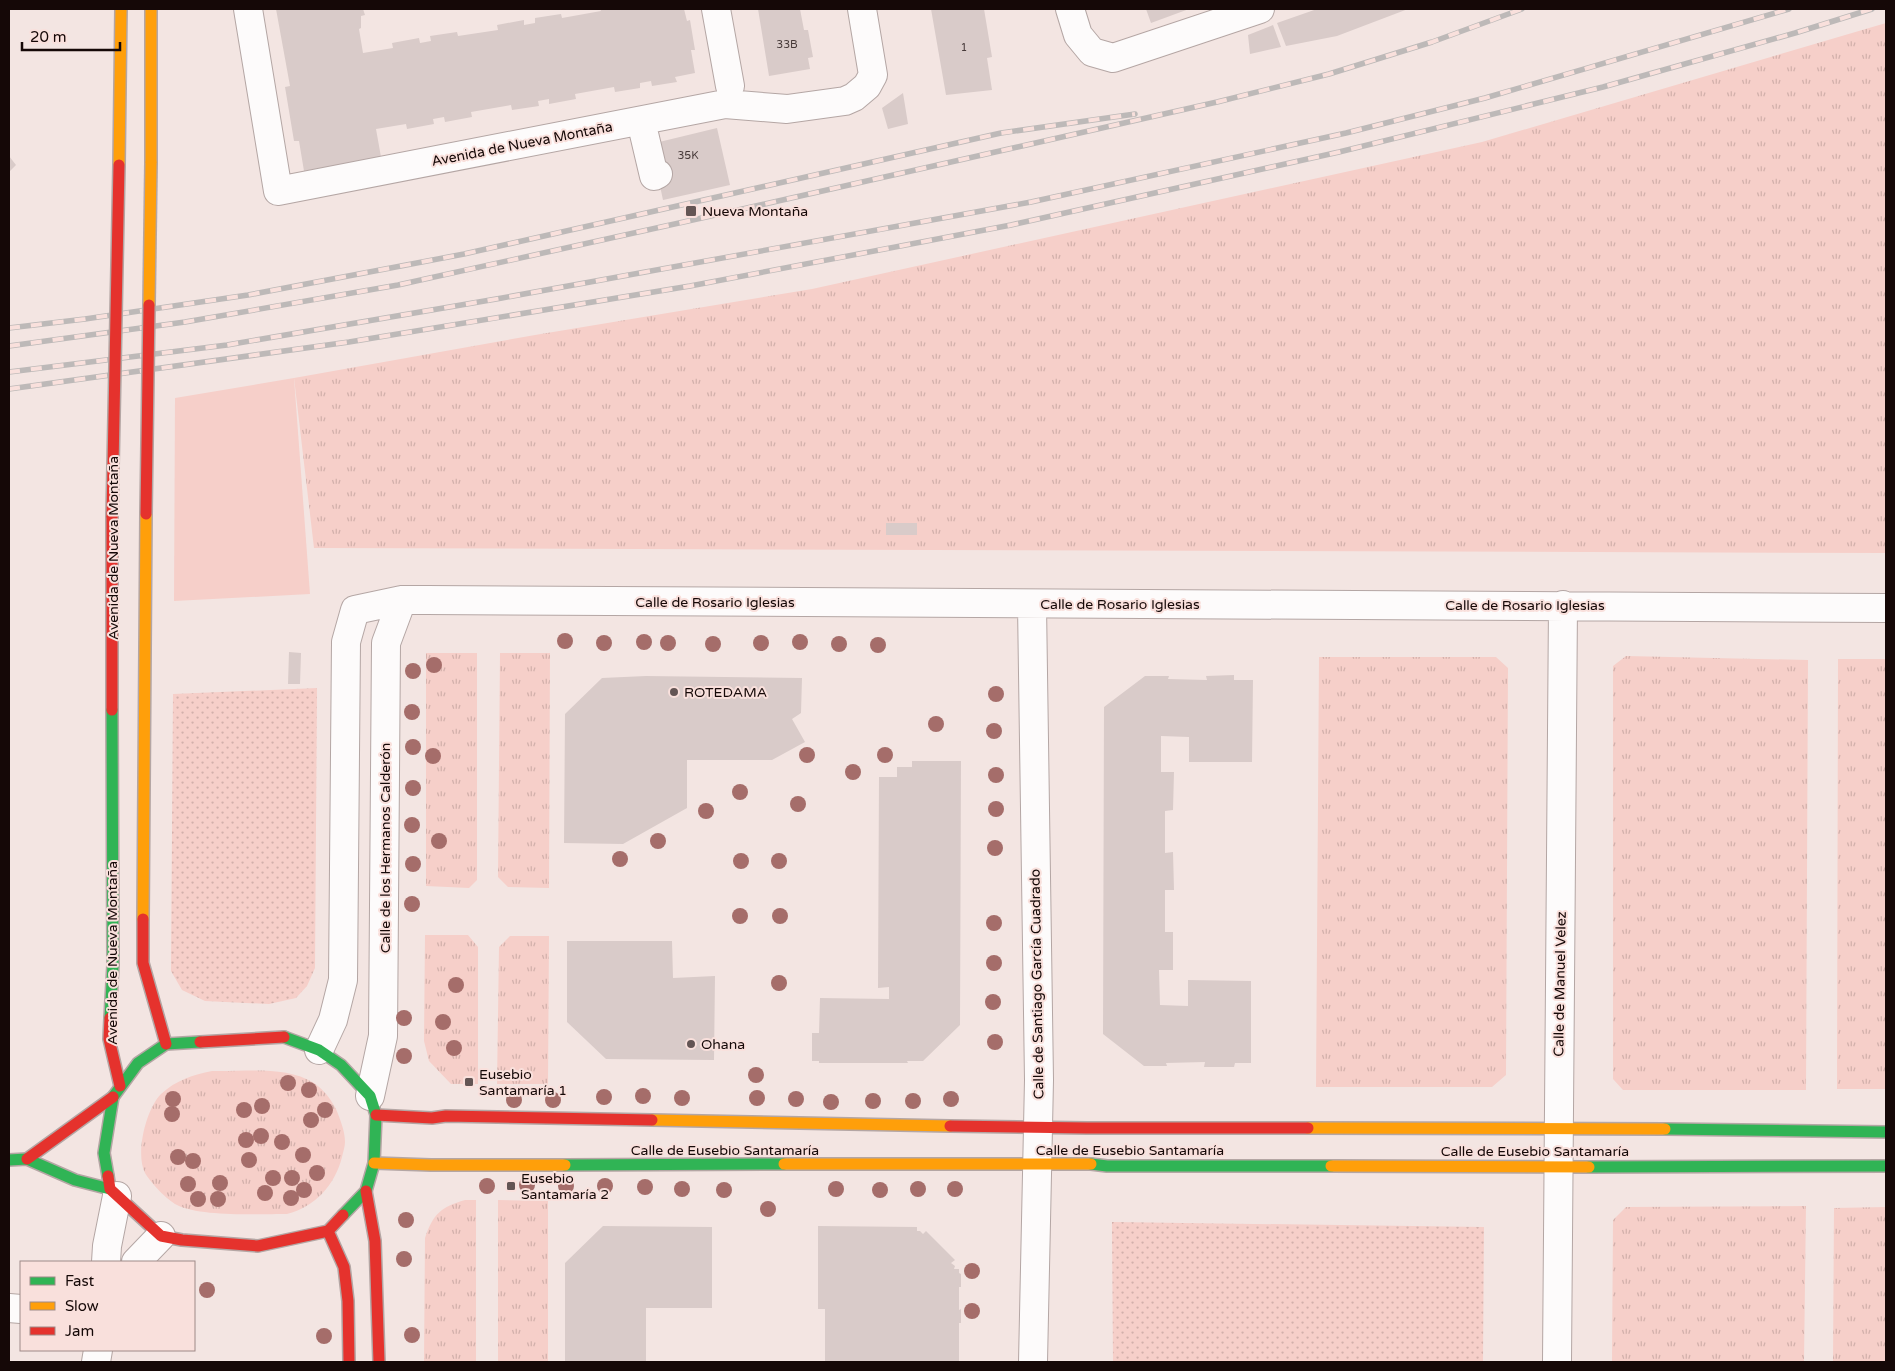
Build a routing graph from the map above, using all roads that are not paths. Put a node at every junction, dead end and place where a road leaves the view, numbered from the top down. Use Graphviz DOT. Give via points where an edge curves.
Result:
graph roads {
  1 [pos="121,9"];
  2 [pos="151,9"];
  3 [pos="248,9"];
  4 [pos="716,9"];
  5 [pos="862,9"];
  6 [pos="1070,9"];
  7 [pos="1260,9"];
  8 [pos="730,86"];
  9 [pos="641,121"];
  10 [pos="658,174"];
  11 [pos="402,600"];
  12 [pos="1032,605"];
  13 [pos="1563,605"];
  14 [pos="1886,608"];
  15 [pos="166,1044"];
  16 [pos="318,1050"];
  17 [pos="120,1086"];
  18 [pos="113,1097"];
  19 [pos="373,1106"];
  20 [pos="1038,1126"];
  21 [pos="1558,1128"];
  22 [pos="1886,1132"];
  23 [pos="27,1159"];
  24 [pos="9,1160"];
  25 [pos="374,1164"];
  26 [pos="1038,1166"];
  27 [pos="1886,1166"];
  28 [pos="1557,1168"];
  29 [pos="366,1191"];
  30 [pos="114,1192"];
  31 [pos="328,1231"];
  32 [pos="161,1236"];
  33 [pos="106,1261"];
  34 [pos="137,1261"];
  35 [pos="349,1362"];
  36 [pos="379,1362"];
  37 [pos="1033,1362"];
  38 [pos="1557,1362"];
  1 -- 17 [label="main road, Avenida de Nueva Montaña, bridge" via="112,516 113,965 109,1039"];
  2 -- 15 [label="main road, bridge" via="144,963"];
  3 -- 9 [label="street, Avenida de Nueva Montaña" via="278,191"];
  4 -- 8 [label="street"];
  5 -- 9 [label="street, Avenida de Nueva Montaña" via="873,76 854,97 787,109 725,104"];
  6 -- 7 [label="street" via="1078,35 1092,52 1113,58"];
  9 -- 10 [label="street" via="654,176"];
  11 -- 12 [label="street, Calle de Rosario Iglesias"];
  11 -- 16 [label="street, Calle de Rosario Iglesias" via="356,610 346,642 342,980 333,1020"];
  11 -- 19 [label="street, Calle de los Hermanos Calderón" via="386,643 383,1036"];
  12 -- 13 [label="street, Calle de Rosario Iglesias"];
  12 -- 20 [label="street, Calle de Santiago García Cuadrado"];
  13 -- 14 [label="street, Calle de Rosario Iglesias"];
  13 -- 21 [label="street, Calle de Manuel Velez"];
  15 -- 16 [label="main road" via="284,1037"];
  15 -- 17 [label="main road" via="138,1064"];
  16 -- 19 [label="main road" via="341,1065"];
  17 -- 18 [label="main road"];
  18 -- 23 [label="main road"];
  18 -- 30 [label="main road" via="104,1153"];
  19 -- 20 [label="main road, Calle de Eusebio Santamaría" via="432,1118"];
  19 -- 25 [label="main road"];
  20 -- 21 [label="main road, Calle de Eusebio Santamaría"];
  20 -- 26 [label="street, Calle de Santiago García Cuadrado"];
  21 -- 22 [label="main road, Calle de Eusebio Santamaría"];
  21 -- 28 [label="street, Calle de Manuel Velez"];
  23 -- 24 [label="main road"];
  23 -- 30 [label="main road" via="75,1180"];
  25 -- 26 [label="main road, Calle de Eusebio Santamaría"];
  25 -- 29 [label="main road"];
  26 -- 28 [label="main road, Calle de Eusebio Santamaría"];
  26 -- 37 [label="street, Calle de Santiago García Cuadrado"];
  27 -- 28 [label="main road, Calle de Eusebio Santamaría"];
  28 -- 38 [label="street, Calle de Manuel Velez"];
  29 -- 31 [label="main road"];
  29 -- 36 [label="main road" via="375,1241"];
  30 -- 32 [label="main road"];
  30 -- 33 [label="street"];
  31 -- 32 [label="main road" via="258,1246"];
  31 -- 35 [label="main road" via="344,1267"];
  32 -- 34 [label="street"];
}
